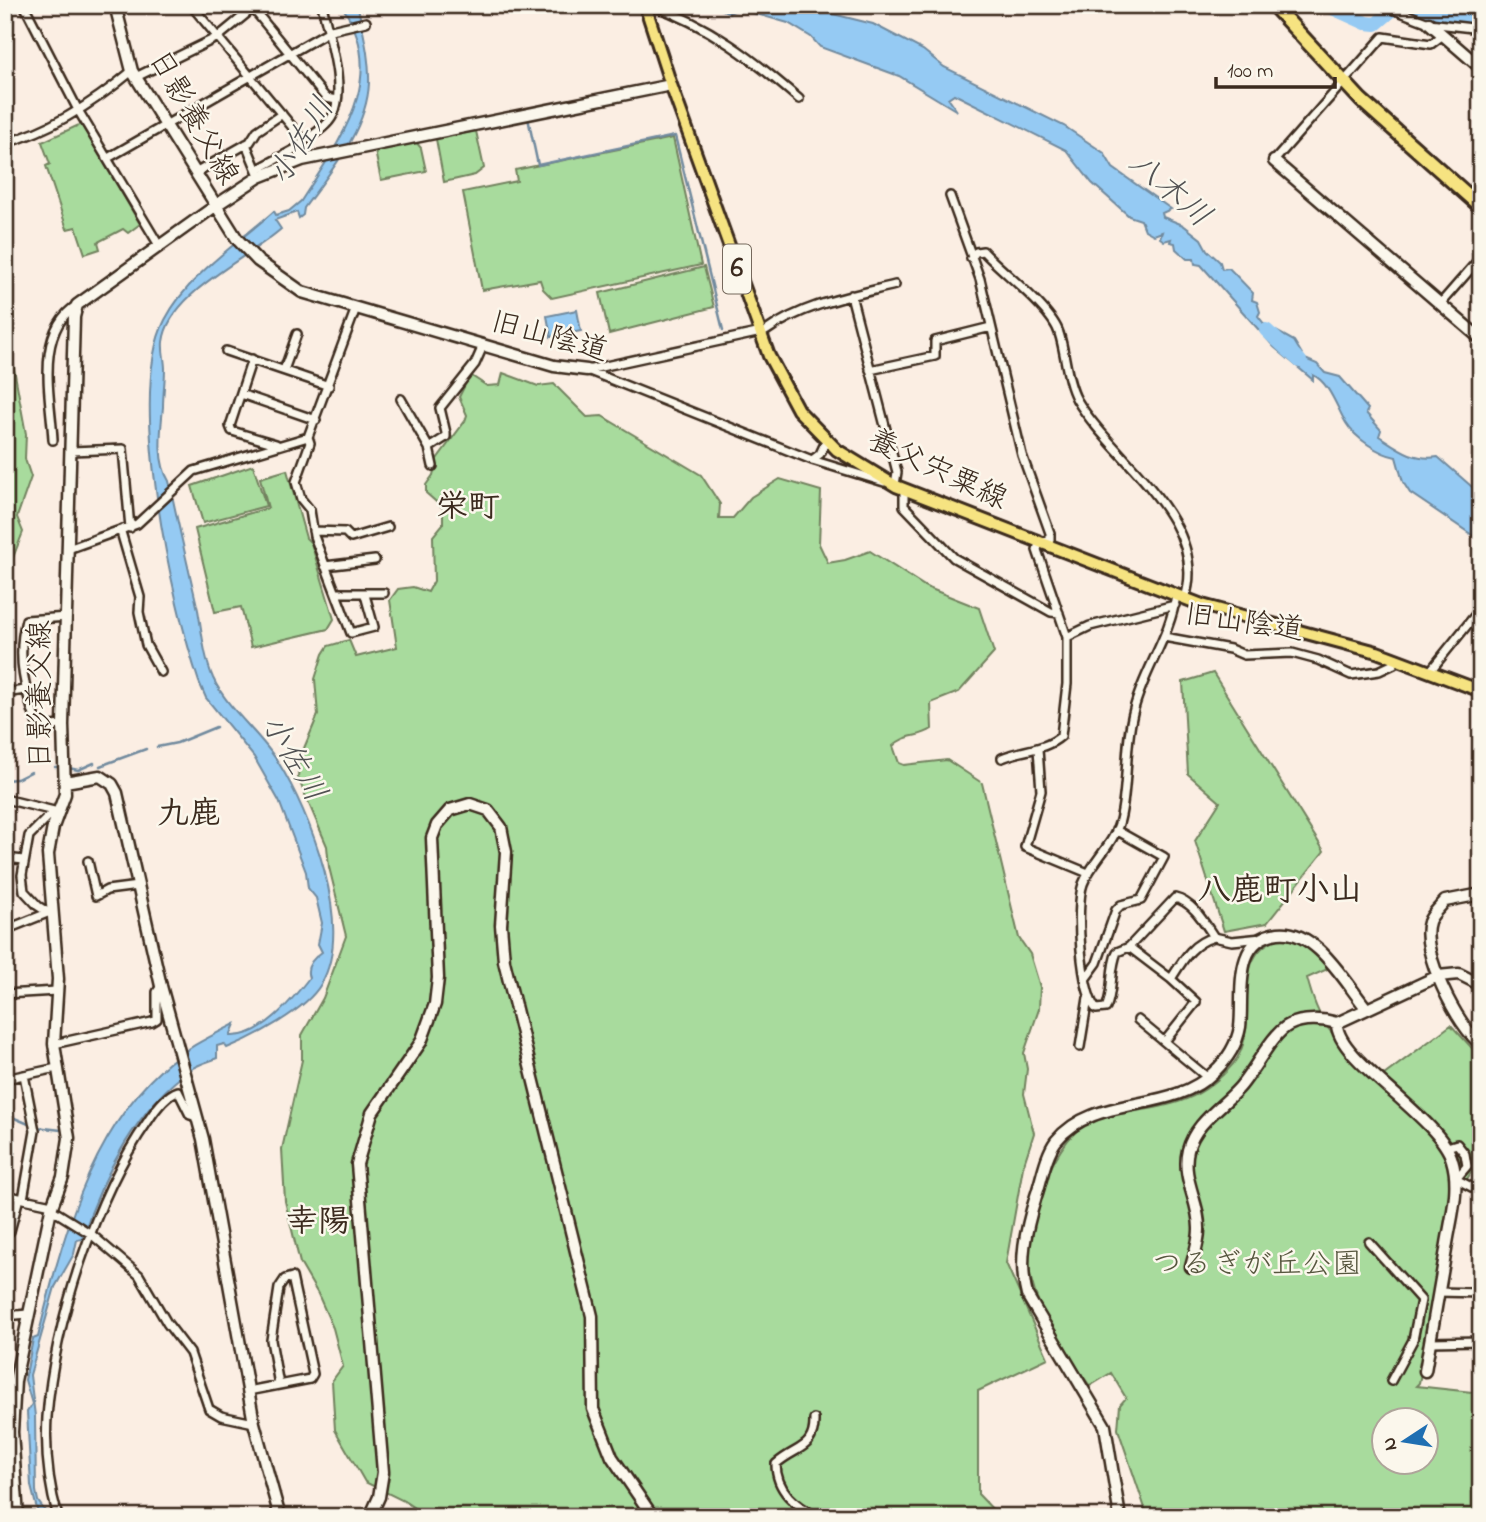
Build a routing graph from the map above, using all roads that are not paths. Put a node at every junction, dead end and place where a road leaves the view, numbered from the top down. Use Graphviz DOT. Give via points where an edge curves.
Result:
graph roads {
  1 [pos="24,5"];
  2 [pos="115,5"];
  3 [pos="191,5"];
  4 [pos="322,5"];
  5 [pos="645,5"];
  6 [pos="651,5"];
  7 [pos="1273,5"];
  8 [pos="1382,5"];
  9 [pos="254,6"];
  10 [pos="366,22"];
  11 [pos="1429,23"];
  12 [pos="1481,29"];
  13 [pos="330,31"];
  14 [pos="1443,35"];
  15 [pos="218,37"];
  16 [pos="291,54"];
  17 [pos="1481,68"];
  18 [pos="134,74"];
  19 [pos="252,77"];
  20 [pos="1342,82"];
  21 [pos="671,85"];
  22 [pos="799,99"];
  23 [pos="337,100"];
  24 [pos="78,110"];
  25 [pos="282,114"];
  26 [pos="166,123"];
  27 [pos="5,143"];
  28 [pos="246,144"];
  29 [pos="302,144"];
  30 [pos="108,158"];
  31 [pos="304,159"];
  32 [pos="1273,161"];
  33 [pos="197,172"];
  34 [pos="258,175"];
  35 [pos="950,196"];
  36 [pos="218,204"];
  37 [pos="1481,207"];
  38 [pos="160,247"];
  39 [pos="1481,257"];
  40 [pos="971,258"];
  41 [pos="895,285"];
  42 [pos="851,296"];
  43 [pos="1440,304"];
  44 [pos="77,305"];
  45 [pos="356,309"];
  46 [pos="991,327"];
  47 [pos="760,332"];
  48 [pos="297,334"];
  49 [pos="1481,340"];
  50 [pos="483,346"];
  51 [pos="226,351"];
  52 [pos="252,359"];
  53 [pos="284,370"];
  54 [pos="587,370"];
  55 [pos="870,370"];
  56 [pos="329,386"];
  57 [pos="241,394"];
  58 [pos="401,399"];
  59 [pos="316,421"];
  60 [pos="308,437"];
  61 [pos="53,440"];
  62 [pos="826,441"];
  63 [pos="279,445"];
  64 [pos="429,448"];
  65 [pos="71,451"];
  66 [pos="812,460"];
  67 [pos="433,466"];
  68 [pos="900,487"];
  69 [pos="388,527"];
  70 [pos="130,528"];
  71 [pos="313,531"];
  72 [pos="121,532"];
  73 [pos="1039,543"];
  74 [pos="68,549"];
  75 [pos="375,560"];
  76 [pos="325,566"];
  77 [pos="338,593"];
  78 [pos="384,593"];
  79 [pos="365,595"];
  80 [pos="1178,599"];
  81 [pos="1481,608"];
  82 [pos="1059,613"];
  83 [pos="66,617"];
  84 [pos="1067,637"];
  85 [pos="1164,637"];
  86 [pos="1396,658"];
  87 [pos="1431,670"];
  88 [pos="161,672"];
  89 [pos="25,690"];
  90 [pos="1481,691"];
  91 [pos="5,693"];
  92 [pos="63,725"];
  93 [pos="1038,749"];
  94 [pos="1002,758"];
  95 [pos="65,782"];
  96 [pos="5,799"];
  97 [pos="56,812"];
  98 [pos="1116,830"];
  99 [pos="5,858"];
  100 [pos="24,860"];
  101 [pos="88,861"];
  102 [pos="1088,873"];
  103 [pos="138,886"];
  104 [pos="1481,894"];
  105 [pos="51,912"];
  106 [pos="5,930"];
  107 [pos="1214,937"];
  108 [pos="1263,938"];
  109 [pos="1129,947"];
  110 [pos="1438,976"];
  111 [pos="1086,978"];
  112 [pos="1171,979"];
  113 [pos="1481,985"];
  114 [pos="161,986"];
  115 [pos="57,991"];
  116 [pos="5,994"];
  117 [pos="1089,998"];
  118 [pos="1367,1010"];
  119 [pos="1138,1020"];
  120 [pos="1336,1023"];
  121 [pos="1165,1041"];
  122 [pos="54,1044"];
  123 [pos="1481,1044"];
  124 [pos="1080,1047"];
  125 [pos="57,1068"];
  126 [pos="24,1075"];
  127 [pos="1208,1078"];
  128 [pos="5,1079"];
  129 [pos="197,1117"];
  130 [pos="1456,1179"];
  131 [pos="1481,1192"];
  132 [pos="5,1195"];
  133 [pos="21,1198"];
  134 [pos="52,1207"];
  135 [pos="91,1234"];
  136 [pos="5,1236"];
  137 [pos="1369,1242"];
  138 [pos="1192,1267"];
  139 [pos="1438,1292"];
  140 [pos="1481,1293"];
  141 [pos="28,1314"];
  142 [pos="5,1316"];
  143 [pos="1481,1341"];
  144 [pos="1430,1342"];
  145 [pos="1425,1371"];
  146 [pos="1391,1381"];
  147 [pos="279,1385"];
  148 [pos="248,1391"];
  149 [pos="10,1400"];
  150 [pos="814,1419"];
  151 [pos="254,1423"];
  152 [pos="20,1515"];
  153 [pos="58,1517"];
  154 [pos="280,1517"];
  155 [pos="370,1517"];
  156 [pos="653,1517"];
  157 [pos="818,1517"];
  158 [pos="1119,1517"];
  1 -- 24 [label="street"];
  2 -- 18 [label="street, 日影養父線"];
  3 -- 15 [label="street"];
  4 -- 13 [label="street"];
  5 -- 21 [label="main road, 養父宍粟線 / 6"];
  6 -- 22 [label="street" via="715,33"];
  7 -- 20 [label="highway"];
  8 -- 11 [label="street"];
  9 -- 15 [label="street"];
  9 -- 16 [label="street"];
  10 -- 13 [label="street"];
  11 -- 12 [label="street"];
  11 -- 14 [label="street"];
  13 -- 16 [label="street"];
  13 -- 23 [label="street"];
  14 -- 17 [label="street"];
  14 -- 20 [label="street" via="1431,44 1383,37"];
  15 -- 18 [label="street"];
  15 -- 19 [label="street"];
  16 -- 19 [label="street"];
  16 -- 23 [label="street" via="327,97"];
  18 -- 24 [label="street"];
  18 -- 26 [label="street, 日影養父線"];
  19 -- 25 [label="street"];
  19 -- 26 [label="street"];
  20 -- 32 [label="street"];
  20 -- 37 [label="highway"];
  21 -- 31 [label="street"];
  21 -- 47 [label="main road, 養父宍粟線 / 6"];
  23 -- 29 [label="street" via="333,115"];
  24 -- 27 [label="street"];
  24 -- 30 [label="street"];
  25 -- 28 [label="street"];
  25 -- 29 [label="street"];
  26 -- 30 [label="street"];
  26 -- 33 [label="street, 日影養父線"];
  28 -- 33 [label="street"];
  28 -- 34 [label="street"];
  29 -- 31 [label="street"];
  29 -- 34 [label="street" via="260,168"];
  30 -- 38 [label="street"];
  31 -- 34 [label="street"];
  32 -- 43 [label="street"];
  33 -- 36 [label="street, 日影養父線"];
  34 -- 36 [label="street"];
  35 -- 40 [label="street"];
  36 -- 38 [label="street, 日影養父線"];
  36 -- 45 [label="street, 旧山陰道" via="237,239 258,261 298,291"];
  38 -- 44 [label="street, 日影養父線"];
  39 -- 43 [label="street"];
  40 -- 46 [label="street"];
  40 -- 80 [label="street" via="976,251 983,251 1059,331 1076,398 1124,461 1158,496 1175,526 1189,559"];
  41 -- 42 [label="street"];
  42 -- 47 [label="street" via="783,318"];
  42 -- 55 [label="street"];
  43 -- 49 [label="street"];
  44 -- 61 [label="street" via="63,319 49,346"];
  44 -- 65 [label="street, 日影養父線"];
  45 -- 50 [label="street, 旧山陰道"];
  45 -- 56 [label="street"];
  46 -- 55 [label="street" via="935,341 935,356"];
  46 -- 73 [label="street" via="1023,455 1050,533 1049,540"];
  47 -- 54 [label="street"];
  47 -- 62 [label="main road, 養父宍粟線 / 6" via="783,386"];
  48 -- 53 [label="street"];
  50 -- 54 [label="street, 旧山陰道" via="554,366"];
  50 -- 64 [label="street" via="475,364 440,408 446,437"];
  51 -- 52 [label="street"];
  52 -- 53 [label="street"];
  52 -- 57 [label="street"];
  53 -- 56 [label="street"];
  54 -- 66 [label="street, 旧山陰道"];
  55 -- 68 [label="street"];
  56 -- 59 [label="street"];
  57 -- 59 [label="street"];
  57 -- 63 [label="street" via="232,431"];
  58 -- 64 [label="street"];
  59 -- 60 [label="street"];
  60 -- 63 [label="street"];
  60 -- 71 [label="street" via="296,482 310,510"];
  62 -- 66 [label="street"];
  62 -- 68 [label="main road, 養父宍粟線 / 6" via="862,468"];
  63 -- 70 [label="street" via="205,467 174,487"];
  64 -- 67 [label="street"];
  65 -- 70 [label="street" via="122,445"];
  65 -- 74 [label="street, 日影養父線"];
  66 -- 68 [label="street, 旧山陰道"];
  68 -- 73 [label="main road, 養父宍粟線 / 6"];
  68 -- 82 [label="street" via="904,506 954,558"];
  69 -- 71 [label="street" via="351,538 345,531"];
  70 -- 72 [label="street"];
  71 -- 76 [label="street"];
  72 -- 74 [label="street"];
  72 -- 88 [label="street" via="140,597 146,645"];
  73 -- 80 [label="main road, 養父宍粟線 / 6"];
  73 -- 82 [label="street" via="1037,550"];
  74 -- 83 [label="street, 日影養父線"];
  75 -- 76 [label="street"];
  76 -- 77 [label="street"];
  77 -- 79 [label="street"];
  77 -- 79 [label="street" via="351,633 374,627"];
  78 -- 79 [label="street"];
  80 -- 84 [label="street, 旧山陰道"];
  80 -- 85 [label="street, 旧山陰道"];
  80 -- 86 [label="main road, 養父宍粟線 / 6"];
  81 -- 87 [label="street"];
  82 -- 84 [label="street"];
  83 -- 89 [label="street" via="26,620 22,648"];
  83 -- 92 [label="street, 日影養父線"];
  84 -- 93 [label="street" via="1061,736"];
  85 -- 86 [label="street, 旧山陰道" via="1244,655 1292,653 1351,675 1379,671 1394,664"];
  85 -- 98 [label="street" via="1143,679 1133,713 1125,795"];
  86 -- 87 [label="main road, 養父宍粟線 / 6"];
  87 -- 90 [label="main road, 養父宍粟線 / 6"];
  89 -- 91 [label="street"];
  89 -- 92 [label="street" via="38,727"];
  92 -- 95 [label="street, 日影養父線"];
  93 -- 94 [label="street" via="1019,750"];
  93 -- 102 [label="street" via="1041,791 1025,847"];
  95 -- 97 [label="street, 日影養父線"];
  95 -- 103 [label="street" via="100,776 113,784"];
  96 -- 97 [label="street"];
  97 -- 100 [label="street" via="31,832"];
  97 -- 105 [label="street, 日影養父線" via="49,841"];
  98 -- 102 [label="street"];
  98 -- 111 [label="street" via="1164,857 1140,900 1116,911 1097,963"];
  99 -- 100 [label="street"];
  100 -- 105 [label="street" via="24,891"];
  101 -- 103 [label="street" via="96,896"];
  102 -- 111 [label="street" via="1082,887 1080,919"];
  103 -- 114 [label="street"];
  104 -- 110 [label="street" via="1445,901 1429,921 1428,943"];
  105 -- 106 [label="street"];
  105 -- 115 [label="street, 日影養父線"];
  107 -- 108 [label="street" via="1232,941"];
  107 -- 109 [label="street" via="1199,915 1184,900 1175,898"];
  107 -- 112 [label="street" via="1202,940 1189,952"];
  108 -- 118 [label="street" via="1296,934 1311,944"];
  108 -- 127 [label="street" via="1244,962 1235,1042"];
  109 -- 112 [label="street"];
  109 -- 117 [label="street" via="1117,952 1112,964 1106,1007 1096,1009"];
  110 -- 113 [label="street" via="1459,974"];
  110 -- 118 [label="street"];
  110 -- 123 [label="street" via="1463,1027"];
  111 -- 117 [label="street"];
  112 -- 121 [label="street" via="1196,1002"];
  114 -- 122 [label="street" via="158,1018 152,1022"];
  114 -- 129 [label="street"];
  115 -- 116 [label="street"];
  115 -- 122 [label="street, 日影養父線"];
  117 -- 124 [label="street"];
  118 -- 120 [label="street"];
  119 -- 121 [label="street"];
  120 -- 130 [label="street" via="1336,1030 1357,1056 1447,1147"];
  120 -- 138 [label="street" via="1323,1020 1289,1025 1239,1088 1198,1128 1189,1148 1186,1176 1199,1228"];
  121 -- 127 [label="street"];
  122 -- 125 [label="street, 日影養父線"];
  125 -- 126 [label="street"];
  125 -- 134 [label="street, 日影養父線" via="69,1138 63,1177"];
  126 -- 128 [label="street"];
  126 -- 133 [label="street" via="35,1131"];
  127 -- 158 [label="street" via="1164,1100 1090,1117 1056,1141 1045,1164 1024,1246 1022,1278 1027,1295 1105,1426"];
  129 -- 135 [label="street" via="190,1115 178,1091 154,1112 122,1162"];
  129 -- 148 [label="street"];
  130 -- 131 [label="street"];
  130 -- 139 [label="street"];
  132 -- 133 [label="street"];
  133 -- 134 [label="street"];
  133 -- 136 [label="street"];
  134 -- 135 [label="street"];
  134 -- 141 [label="street, 日影養父線"];
  135 -- 151 [label="street" via="139,1275 190,1353 209,1409"];
  135 -- 153 [label="street" via="59,1342 47,1417 47,1467"];
  137 -- 146 [label="street" via="1421,1300 1413,1340"];
  139 -- 140 [label="street"];
  139 -- 144 [label="street"];
  141 -- 142 [label="street"];
  141 -- 149 [label="street, 日影養父線"];
  143 -- 144 [label="street"];
  144 -- 145 [label="street"];
  147 -- 147 [label="street" via="310,1379 313,1374 292,1277 279,1288 271,1340"];
  147 -- 148 [label="street"];
  148 -- 151 [label="street"];
  149 -- 152 [label="street, 日影養父線"];
  150 -- 157 [label="street" via="811,1442 776,1465 776,1477 785,1494"];
  151 -- 154 [label="street"];
  155 -- 156 [label="street" via="383,1472 357,1164 372,1113 421,1042 430,1019 438,978 432,838 436,825 450,810 470,804 496,817 504,838 504,961 592,1316 593,1409 612,1457"];
}
